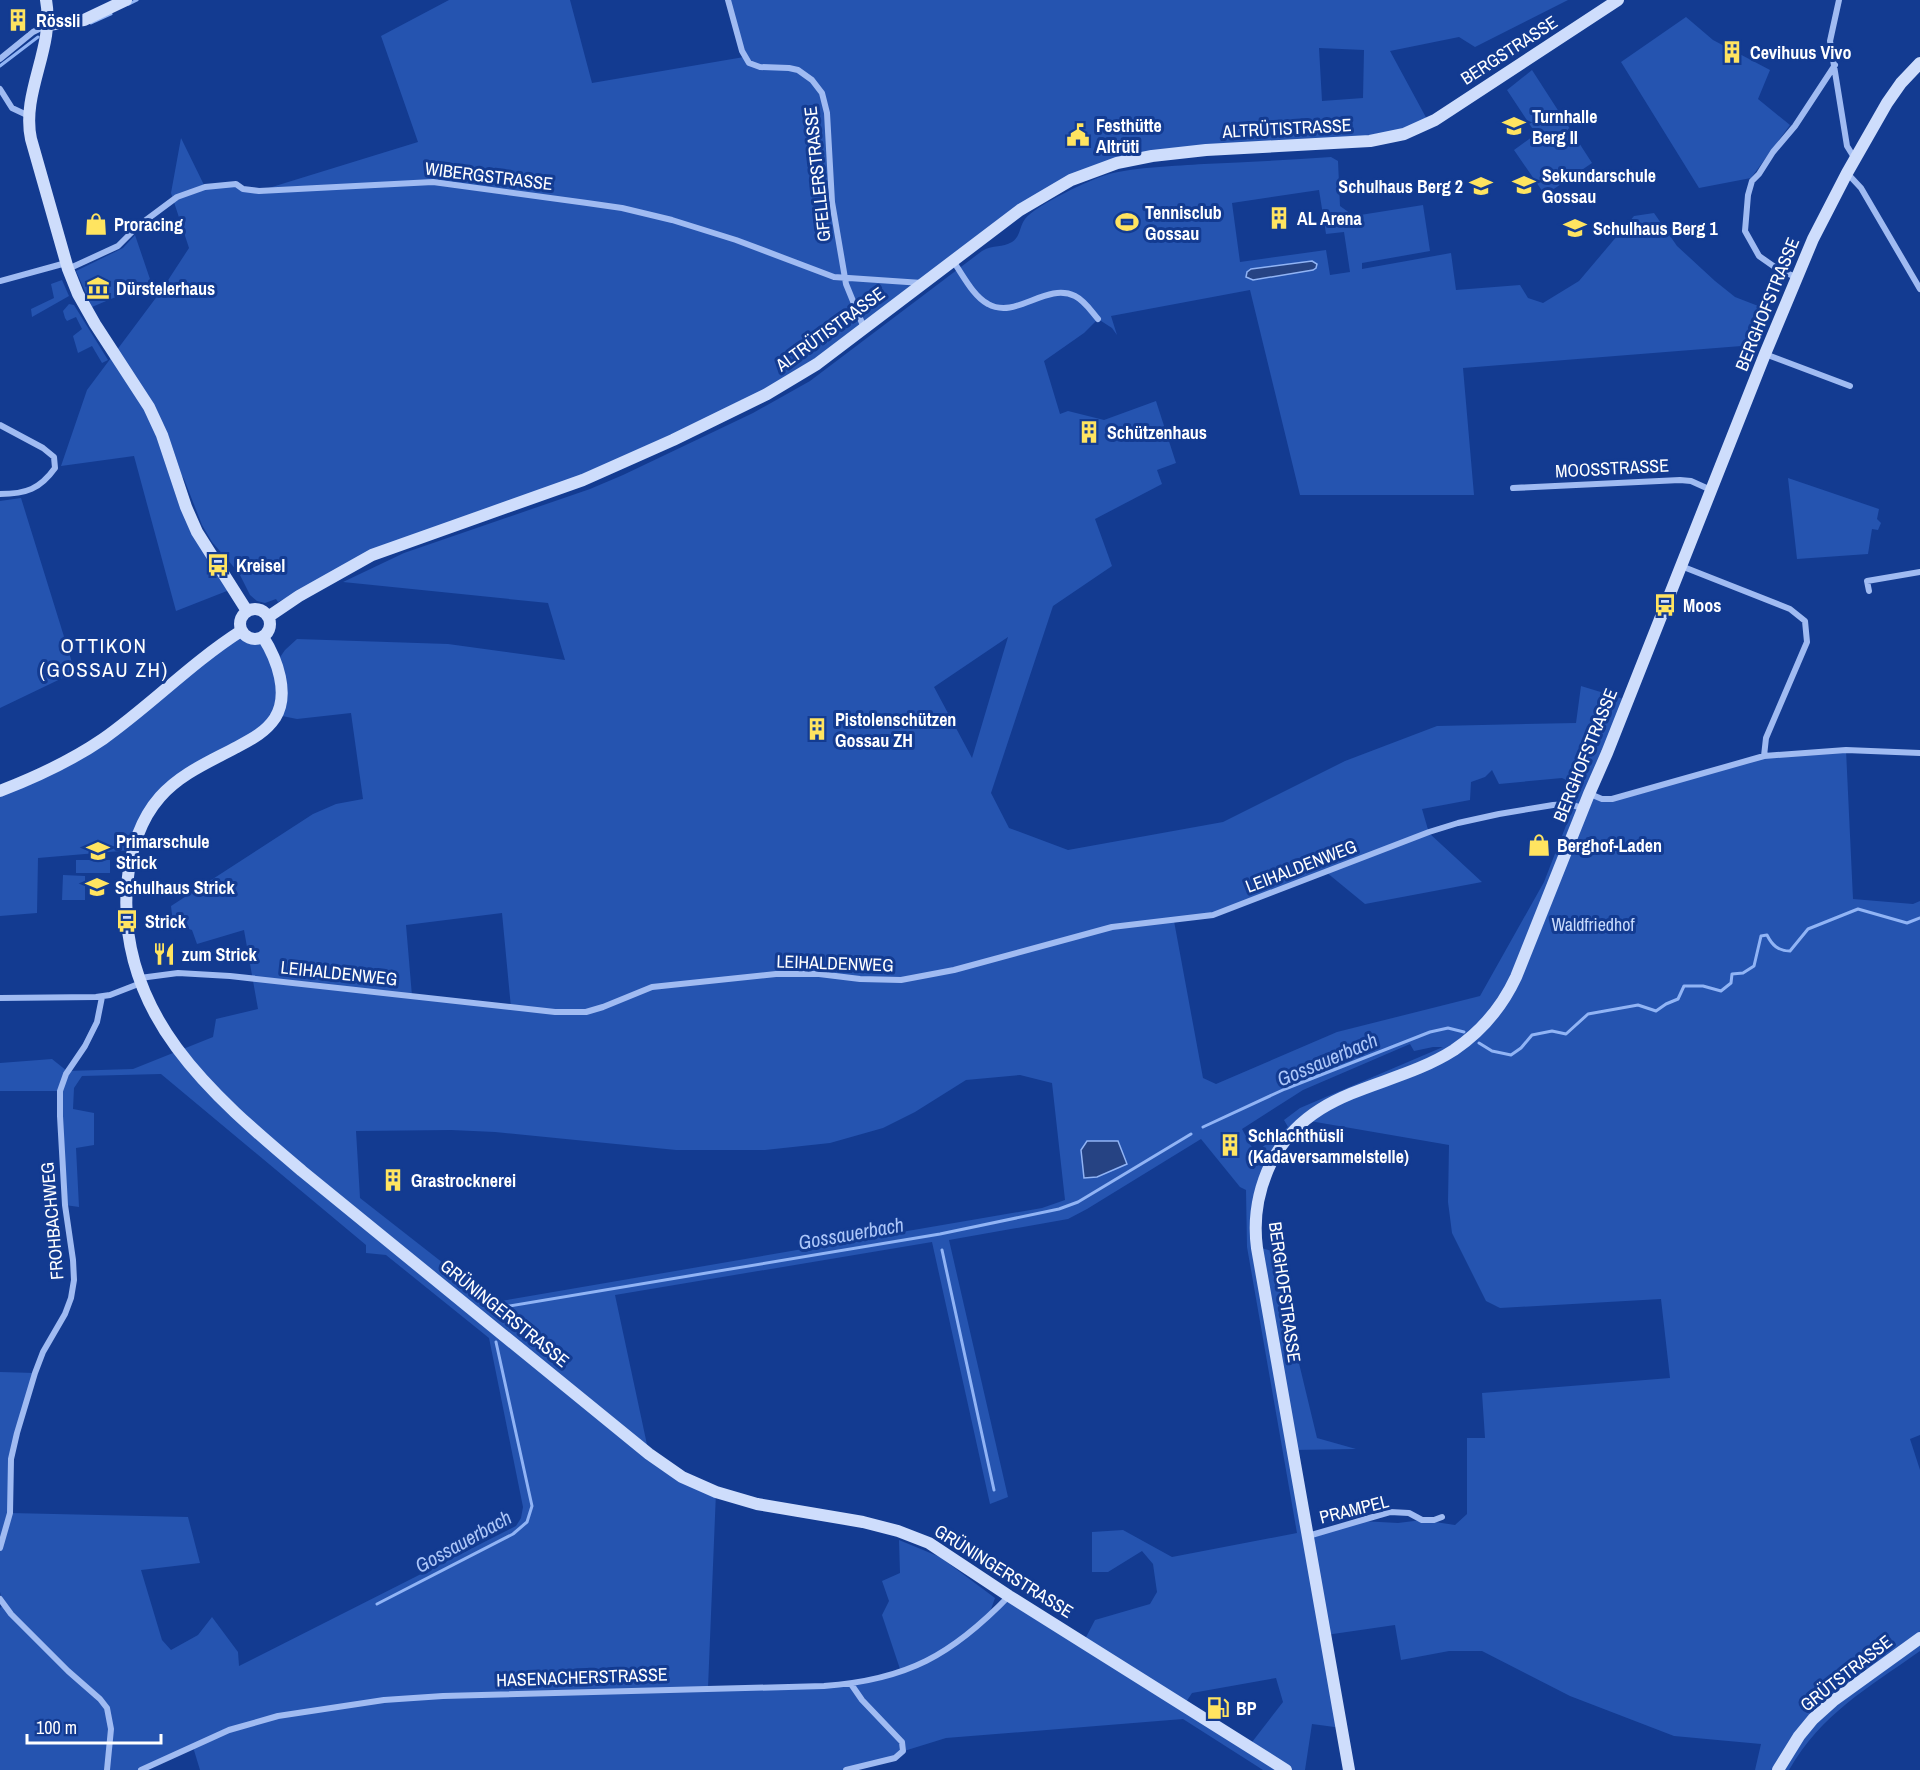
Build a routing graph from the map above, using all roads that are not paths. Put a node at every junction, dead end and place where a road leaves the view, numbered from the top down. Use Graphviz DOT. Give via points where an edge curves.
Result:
graph roads {
  1 [pos="46,0"];
  2 [pos="126,0"];
  3 [pos="728,0"];
  4 [pos="1618,0"];
  5 [pos="1839,0"];
  6 [pos="48,25"];
  7 [pos="0,59"];
  8 [pos="1920,63"];
  9 [pos="1835,65"];
  10 [pos="0,88"];
  11 [pos="29,116"];
  12 [pos="1419,128"];
  13 [pos="1855,159"];
  14 [pos="1847,173"];
  15 [pos="952,260"];
  16 [pos="67,266"];
  17 [pos="1796,277"];
  18 [pos="845,278"];
  19 [pos="0,281"];
  20 [pos="923,283"];
  21 [pos="1920,289"];
  22 [pos="1098,319"];
  23 [pos="864,328"];
  24 [pos="1765,354"];
  25 [pos="1850,386"];
  26 [pos="0,425"];
  27 [pos="1514,488"];
  28 [pos="1711,490"];
  29 [pos="0,494"];
  30 [pos="1681,566"];
  31 [pos="1920,572"];
  32 [pos="1869,591"];
  33 [pos="247,611"];
  34 [pos="268,616"];
  35 [pos="241,631"];
  36 [pos="264,636"];
  37 [pos="1920,753"];
  38 [pos="1764,756"];
  39 [pos="0,791"];
  40 [pos="1589,794"];
  41 [pos="1583,808"];
  42 [pos="140,981"];
  43 [pos="102,997"];
  44 [pos="0,998"];
  45 [pos="1442,1517"];
  46 [pos="1308,1536"];
  47 [pos="0,1548"];
  48 [pos="1009,1596"];
  49 [pos="1,1604"];
  50 [pos="1920,1638"];
  51 [pos="851,1684"];
  52 [pos="107,1770"];
  53 [pos="141,1770"];
  54 [pos="846,1770"];
  55 [pos="1286,1770"];
  56 [pos="1349,1770"];
  57 [pos="1778,1770"];
  1 -- 6 [label="street"];
  2 -- 6 [label="street" via="84,20"];
  3 -- 18 [label="street, GFELLERSTRASSE" via="749,63 798,70 822,93 827,113 832,202"];
  4 -- 12 [label="street, BERGSTRASSE"];
  5 -- 9 [label="street" via="1830,41"];
  6 -- 7 [label="street"];
  6 -- 11 [label="street"];
  8 -- 13 [label="street, BERGHOFSTRASSE" via="1894,92"];
  9 -- 13 [label="street" via="1847,146"];
  9 -- 17 [label="street" via="1752,181 1748,195 1745,231 1759,256"];
  10 -- 11 [label="street" via="12,108"];
  11 -- 16 [label="street" via="31,139"];
  12 -- 15 [label="street, ALTRÜTISTRASSE" via="1370,141 1206,150 1117,163 1071,180 1040,197"];
  13 -- 14 [label="street, BERGHOFSTRASSE"];
  14 -- 17 [label="street, BERGHOFSTRASSE"];
  14 -- 21 [label="street" via="1861,189"];
  15 -- 20 [label="street, ALTRÜTISTRASSE"];
  15 -- 22 [label="street" via="979,297 993,306 1011,307 1061,293 1079,298"];
  16 -- 18 [label="street, WIBERGSTRASSE" via="112,250 177,197 204,187 236,184 259,191 433,182 587,202 658,216"];
  16 -- 19 [label="street, WIBERGSTRASSE"];
  16 -- 33 [label="street" via="89,315 149,407 197,532"];
  17 -- 24 [label="street, BERGHOFSTRASSE"];
  18 -- 20 [label="street, WIBERGSTRASSE"];
  18 -- 23 [label="street, GFELLERSTRASSE"];
  20 -- 23 [label="street, ALTRÜTISTRASSE"];
  23 -- 34 [label="street, ALTRÜTISTRASSE" via="792,380 720,418 583,480 372,555"];
  24 -- 25 [label="street"];
  24 -- 28 [label="street, BERGHOFSTRASSE"];
  26 -- 29 [label="street" via="43,448 54,457 55,468 45,481 20,494"];
  27 -- 28 [label="street, MOOSSTRASSE" via="1680,480"];
  28 -- 30 [label="street, BERGHOFSTRASSE"];
  30 -- 38 [label="street" via="1790,609 1805,621 1808,642 1766,738"];
  30 -- 40 [label="street, BERGHOFSTRASSE"];
  31 -- 32 [label="street" via="1867,580"];
  33 -- 34 [label="street" via="258,609"];
  33 -- 35 [label="street" via="240,620"];
  34 -- 36 [label="street" via="270,625"];
  35 -- 36 [label="street" via="248,638"];
  35 -- 39 [label="street" via="193,664 102,739"];
  36 -- 42 [label="street, GRÜNINGERSTRASSE" via="281,682 281,703 274,719 259,735 170,786 151,808 137,835 129,865 126,908"];
  37 -- 38 [label="street" via="1846,750"];
  38 -- 40 [label="street" via="1612,799"];
  40 -- 41 [label="street, BERGHOFSTRASSE"];
  41 -- 42 [label="street, LEIHALDENWEG" via="1557,804 1458,823 1213,915 1112,927 901,981 776,974 651,987 586,1012 555,1012 230,976 178,973"];
  41 -- 46 [label="street, BERGHOFSTRASSE" via="1516,977 1494,1014 1453,1051 1323,1106 1280,1147 1263,1183 1257,1206 1256,1242"];
  42 -- 43 [label="street, LEIHALDENWEG"];
  42 -- 48 [label="street, GRÜNINGERSTRASSE" via="153,1013 172,1043 196,1073 259,1135 649,1454 682,1477 716,1492 757,1504 863,1522 929,1543"];
  43 -- 44 [label="street, LEIHALDENWEG"];
  43 -- 47 [label="street, FROHBACHWEG" via="95,1028 66,1074 60,1091 65,1205 73,1260 71,1298 43,1352 17,1433 11,1459 10,1513"];
  45 -- 46 [label="street, PRAMPEL" via="1422,1520 1409,1513 1390,1512"];
  46 -- 56 [label="street, BERGHOFSTRASSE"];
  48 -- 51 [label="street, HASENACHERSTRASSE" via="960,1641 934,1658 897,1673"];
  48 -- 55 [label="street, GRÜNINGERSTRASSE"];
  49 -- 52 [label="street" via="107,1708 111,1729"];
  50 -- 57 [label="street, GRÜTSTRASSE" via="1813,1719"];
  51 -- 53 [label="street, HASENACHERSTRASSE" via="384,1700 278,1716 229,1730"];
  51 -- 54 [label="street" via="902,1742 903,1750 895,1758"];
}
